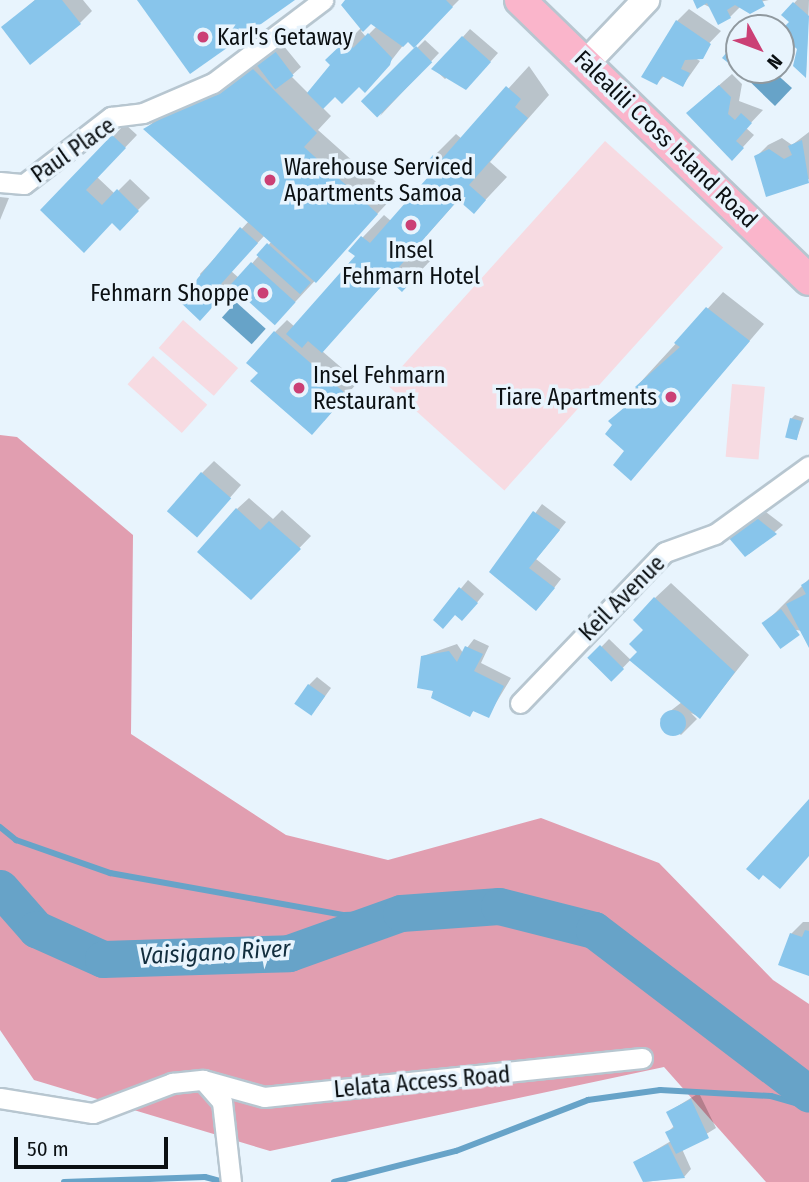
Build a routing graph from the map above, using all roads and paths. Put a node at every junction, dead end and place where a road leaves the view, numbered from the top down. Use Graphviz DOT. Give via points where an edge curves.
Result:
graph roads {
  1 [pos="323,0"];
  2 [pos="520,0"];
  3 [pos="646,0"];
  4 [pos="587,62"];
  5 [pos="0,182"];
  6 [pos="809,280"];
  7 [pos="809,466"];
  8 [pos="520,703"];
  9 [pos="642,1058"];
  10 [pos="202,1080"];
  11 [pos="0,1098"];
  12 [pos="229,1175"];
  1 -- 5 [label="street, Paul Place" via="213,83 143,113 111,117 24,184"];
  2 -- 4 [label="main road, Falealili Cross Island Road"];
  3 -- 4 [label="main road"];
  4 -- 6 [label="main road, Falealili Cross Island Road"];
  7 -- 8 [label="street, Keil Avenue" via="715,534 665,552"];
  9 -- 10 [label="street, Lelata Access Road" via="264,1097"];
  10 -- 11 [label="street, Lelata Access Road" via="172,1083 93,1113"];
  10 -- 12 [label="street" via="222,1102"];
}
